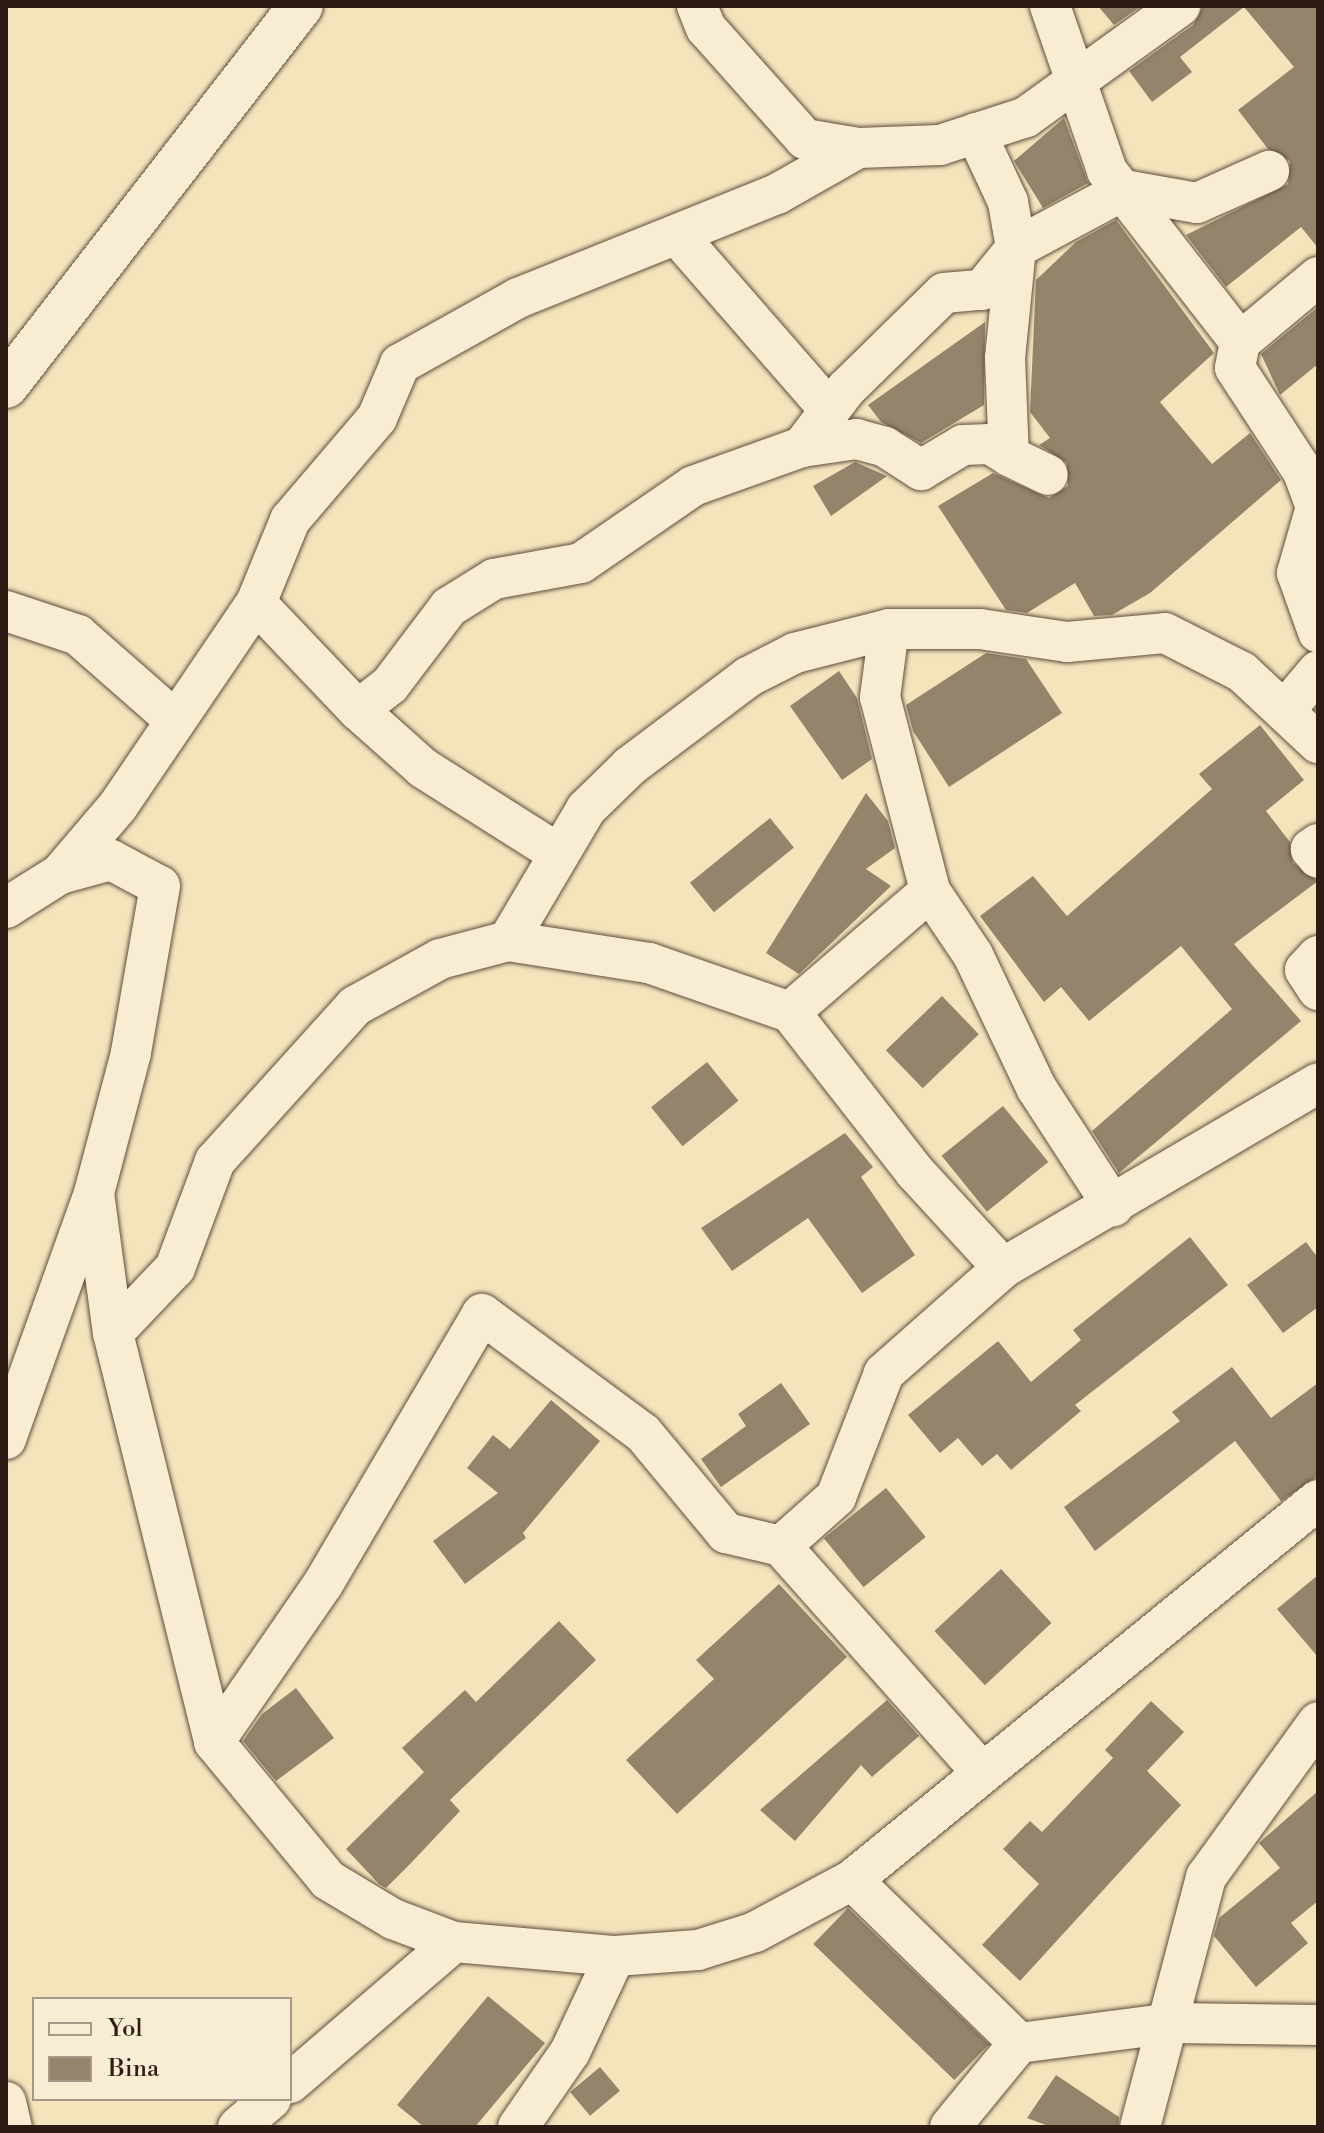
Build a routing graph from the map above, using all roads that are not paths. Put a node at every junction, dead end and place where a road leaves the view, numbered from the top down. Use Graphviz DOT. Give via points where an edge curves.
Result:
graph roads {
  1 [pos="301,6"];
  2 [pos="697,6"];
  3 [pos="1050,6"];
  4 [pos="1180,6"];
  5 [pos="1076,80"];
  6 [pos="976,133"];
  7 [pos="858,148"];
  8 [pos="1269,171"];
  9 [pos="1124,190"];
  10 [pos="678,236"];
  11 [pos="1016,248"];
  12 [pos="1318,277"];
  13 [pos="1240,342"];
  14 [pos="6,386"];
  15 [pos="830,410"];
  16 [pos="802,447"];
  17 [pos="1009,456"];
  18 [pos="1048,475"];
  19 [pos="256,603"];
  20 [pos="6,611"];
  21 [pos="889,629"];
  22 [pos="1318,632"];
  23 [pos="1318,671"];
  24 [pos="1286,709"];
  25 [pos="358,710"];
  26 [pos="176,721"];
  27 [pos="1318,743"];
  28 [pos="1318,844"];
  29 [pos="559,854"];
  30 [pos="1318,858"];
  31 [pos="60,874"];
  32 [pos="930,891"];
  33 [pos="6,908"];
  34 [pos="508,941"];
  35 [pos="1318,956"];
  36 [pos="1318,990"];
  37 [pos="790,1012"];
  38 [pos="1318,1083"];
  39 [pos="94,1193"];
  40 [pos="1113,1206"];
  41 [pos="1003,1268"];
  42 [pos="113,1333"];
  43 [pos="21,1342"];
  44 [pos="6,1439"];
  45 [pos="1318,1500"];
  46 [pos="781,1546"];
  47 [pos="1318,1722"];
  48 [pos="214,1742"];
  49 [pos="980,1770"];
  50 [pos="852,1880"];
  51 [pos="454,1942"];
  52 [pos="615,1956"];
  53 [pos="1172,2023"];
  54 [pos="1318,2025"];
  55 [pos="1019,2043"];
  56 [pos="292,2081"];
  57 [pos="269,2101"];
  58 [pos="6,2102"];
  59 [pos="12,2127"];
  60 [pos="238,2127"];
  61 [pos="518,2127"];
  62 [pos="950,2127"];
  63 [pos="1140,2127"];
  1 -- 14 [label="street"];
  2 -- 7 [label="street" via="706,28 805,139"];
  3 -- 5 [label="street"];
  4 -- 5 [label="street"];
  5 -- 6 [label="street" via="1026,117"];
  5 -- 9 [label="street" via="1107,171"];
  6 -- 7 [label="street" via="940,145"];
  6 -- 11 [label="street" via="1008,202"];
  7 -- 10 [label="street"];
  8 -- 9 [label="street" via="1197,203"];
  9 -- 11 [label="street"];
  9 -- 13 [label="street"];
  10 -- 15 [label="street"];
  10 -- 19 [label="street" via="518,298 400,364 377,418 290,520"];
  11 -- 15 [label="street" via="982,290 944,293"];
  11 -- 17 [label="street" via="1005,358"];
  12 -- 13 [label="street"];
  13 -- 22 [label="street" via="1235,368 1241,384 1303,472 1316,507 1297,573"];
  15 -- 16 [label="street"];
  16 -- 17 [label="street" via="856,439 885,447 921,470 963,445 990,444"];
  16 -- 25 [label="street" via="693,486 581,563 494,579 449,607 390,685"];
  17 -- 18 [label="street"];
  19 -- 25 [label="street"];
  19 -- 26 [label="street"];
  20 -- 26 [label="street" via="78,635"];
  21 -- 24 [label="street" via="980,629 1067,642 1165,633 1242,672"];
  21 -- 29 [label="street" via="795,653 748,677 630,766 586,809"];
  21 -- 32 [label="street" via="880,697"];
  23 -- 24 [label="street"];
  24 -- 27 [label="street"];
  25 -- 29 [label="street" via="423,768"];
  26 -- 31 [label="street"];
  28 -- 30 [label="street" via="1311,849"];
  29 -- 34 [label="street"];
  31 -- 33 [label="street"];
  31 -- 39 [label="street" via="111,860 160,886 131,1053"];
  32 -- 37 [label="street"];
  32 -- 40 [label="street" via="973,955 1037,1089"];
  34 -- 37 [label="street" via="649,963"];
  34 -- 42 [label="street" via="440,959 355,1006 215,1161 175,1268"];
  35 -- 36 [label="street" via="1305,970"];
  37 -- 41 [label="street" via="915,1172"];
  38 -- 40 [label="street"];
  39 -- 42 [label="street"];
  39 -- 43 [label="street"];
  40 -- 41 [label="street"];
  41 -- 46 [label="street" via="884,1373 836,1497"];
  42 -- 48 [label="street"];
  43 -- 44 [label="street"];
  45 -- 49 [label="street"];
  46 -- 48 [label="street" via="726,1533 643,1433 482,1314 323,1584"];
  46 -- 49 [label="street"];
  47 -- 53 [label="street" via="1206,1877 1187,1934"];
  48 -- 51 [label="street" via="328,1880 393,1919"];
  49 -- 50 [label="street"];
  50 -- 52 [label="street" via="755,1932 698,1950"];
  50 -- 55 [label="street"];
  51 -- 52 [label="street"];
  51 -- 56 [label="street"];
  52 -- 61 [label="street" via="570,2052"];
  53 -- 54 [label="street"];
  53 -- 55 [label="street"];
  53 -- 63 [label="street"];
  55 -- 62 [label="street"];
  57 -- 60 [label="street"];
  58 -- 59 [label="street"];
}
